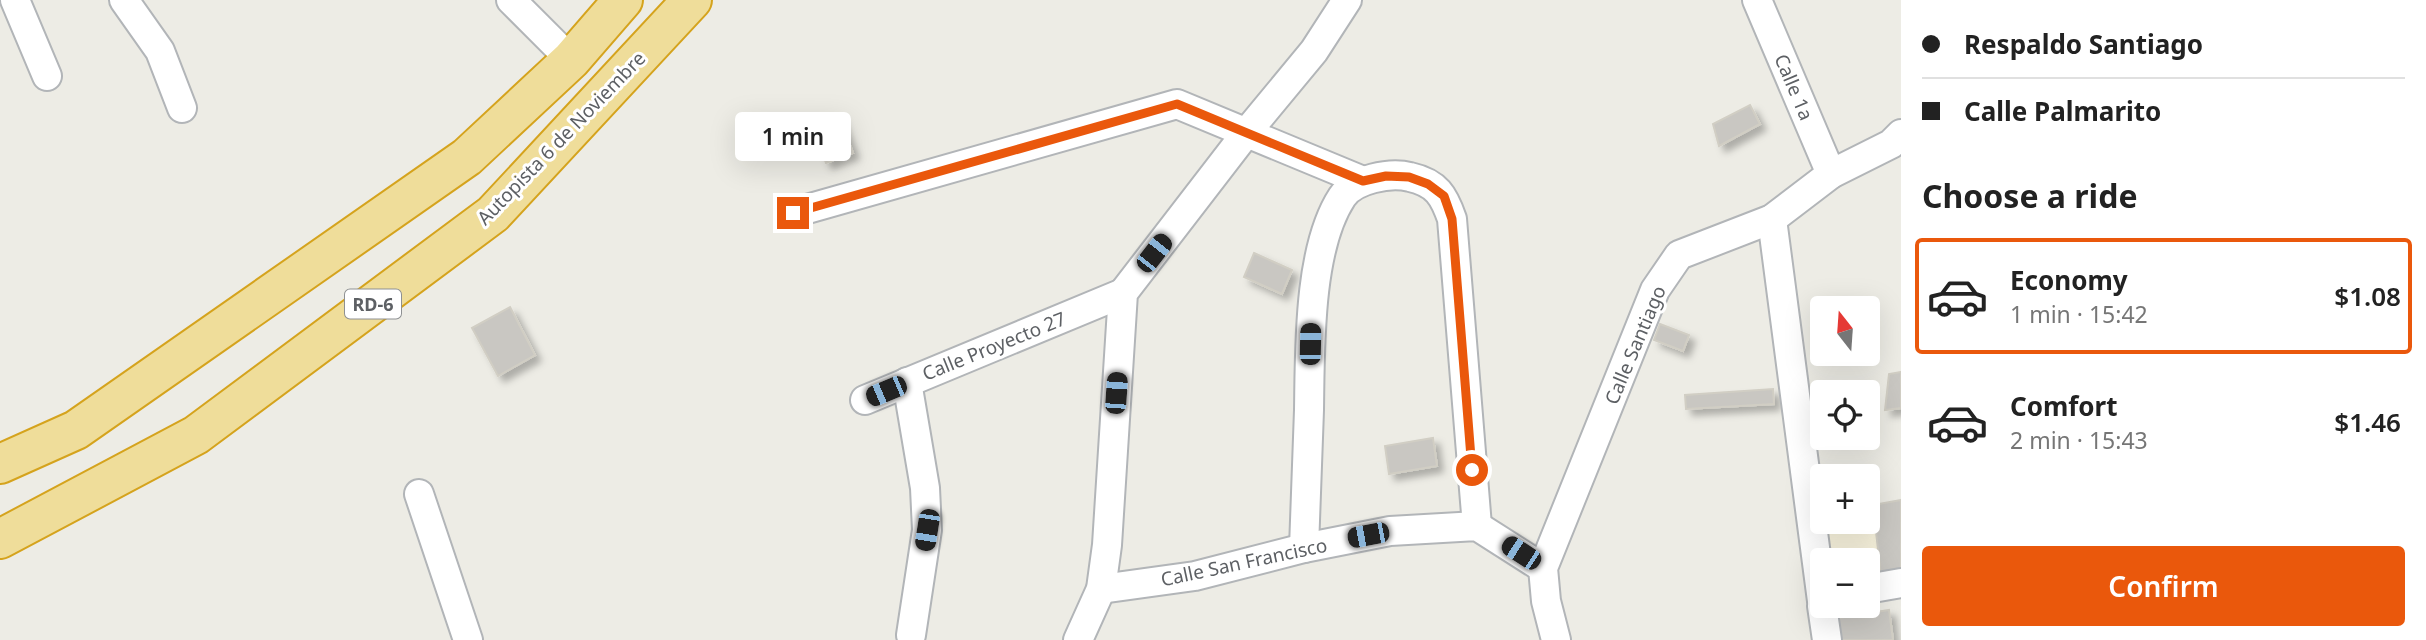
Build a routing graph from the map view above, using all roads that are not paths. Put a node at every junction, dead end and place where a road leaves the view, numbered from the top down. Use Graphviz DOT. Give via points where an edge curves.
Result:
graph roads {
  1 [pos="15,0"];
  2 [pos="124,0"];
  3 [pos="511,0"];
  4 [pos="622,0"];
  5 [pos="692,0"];
  6 [pos="1347,0"];
  7 [pos="1757,0"];
  8 [pos="571,60"];
  9 [pos="47,76"];
  10 [pos="182,108"];
  11 [pos="1247,132"];
  12 [pos="1898,146"];
  13 [pos="1831,174"];
  14 [pos="1363,181"];
  15 [pos="793,213"];
  16 [pos="1772,219"];
  17 [pos="1123,293"];
  18 [pos="907,382"];
  19 [pos="865,400"];
  20 [pos="0,464"];
  21 [pos="419,494"];
  22 [pos="1477,526"];
  23 [pos="0,539"];
  24 [pos="1304,548"];
  25 [pos="1815,548"];
  26 [pos="1544,568"];
  27 [pos="1901,583"];
  28 [pos="1880,587"];
  29 [pos="1101,589"];
  30 [pos="1824,618"];
  31 [pos="911,635"];
  32 [pos="468,640"];
  33 [pos="1078,640"];
  34 [pos="1556,640"];
  35 [pos="1827,640"];
  1 -- 9 [label="street"];
  2 -- 10 [label="street" via="160,51"];
  3 -- 8 [label="street"];
  4 -- 8 [label="highway"];
  5 -- 23 [label="highway, Autopista 6 de Noviembre / RD-6" via="493,214 196,436"];
  6 -- 11 [label="street" via="1314,51"];
  7 -- 13 [label="street, Calle 1a"];
  8 -- 20 [label="highway" via="467,157 76,430"];
  11 -- 14 [label="street"];
  11 -- 15 [label="street" via="1177,104"];
  11 -- 17 [label="street"];
  12 -- 13 [label="street, Calle Santiago"];
  13 -- 16 [label="street, Calle Santiago"];
  14 -- 22 [label="street" via="1409,177 1428,184 1444,196 1452,219"];
  14 -- 24 [label="street" via="1343,195 1318,264 1311,319"];
  16 -- 25 [label="street"];
  16 -- 26 [label="street, Calle Santiago" via="1679,255 1655,290"];
  17 -- 18 [label="street, Calle Proyecto 27"];
  17 -- 29 [label="street"];
  18 -- 19 [label="street, Calle Proyecto 27"];
  18 -- 31 [label="street" via="925,488 927,530"];
  21 -- 32 [label="street"];
  22 -- 24 [label="street, Calle San Francisco" via="1390,531"];
  22 -- 26 [label="street"];
  24 -- 29 [label="street, Calle San Francisco" via="1195,576"];
  26 -- 34 [label="street, Calle Santiago"];
  27 -- 28 [label="street"];
  29 -- 33 [label="street"];
  30 -- 35 [label="street"];
}
